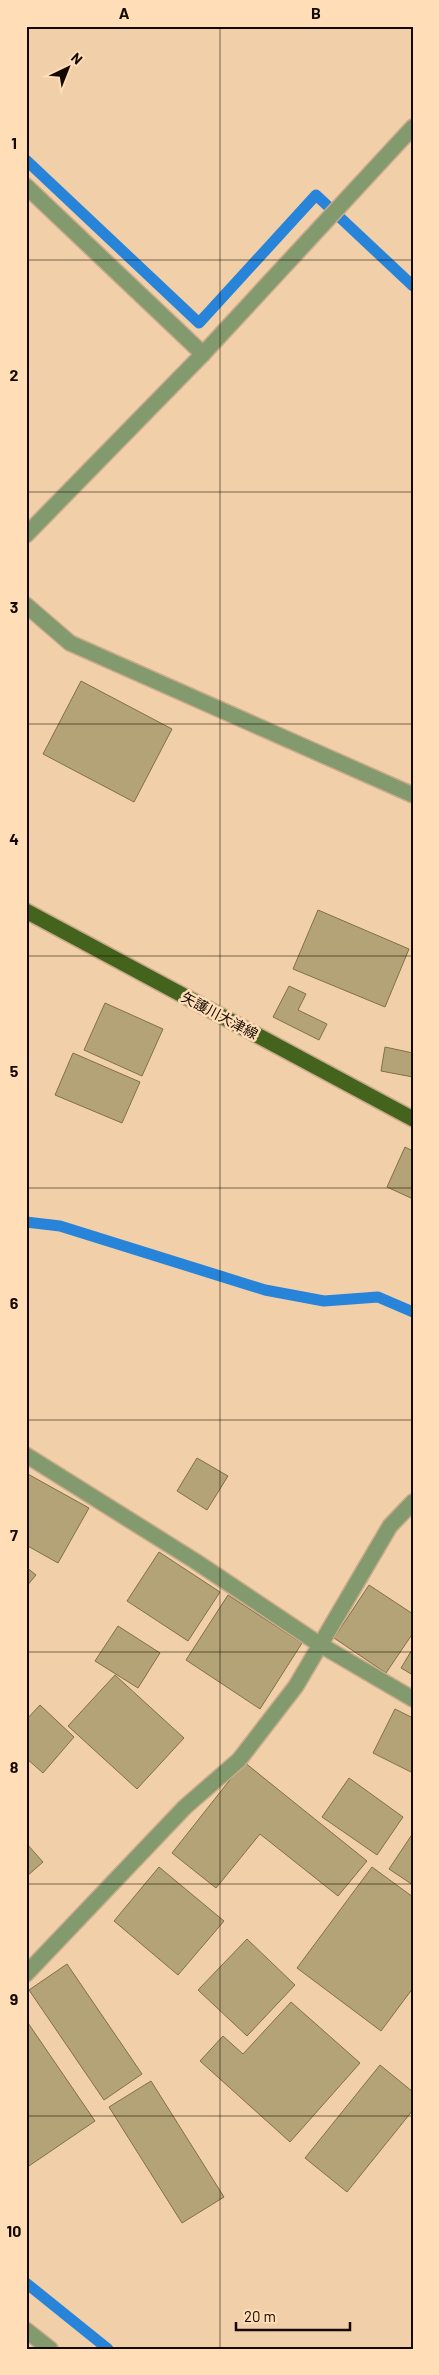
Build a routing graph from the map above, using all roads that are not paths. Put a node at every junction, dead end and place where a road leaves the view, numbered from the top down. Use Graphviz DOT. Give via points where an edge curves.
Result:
graph roads {
  1 [pos="413,127"];
  2 [pos="26,186"];
  3 [pos="203,354"];
  4 [pos="26,536"];
  5 [pos="26,606"];
  6 [pos="413,795"];
  7 [pos="26,911"];
  8 [pos="413,1119"];
  9 [pos="26,1455"];
  10 [pos="413,1502"];
  11 [pos="319,1644"];
  12 [pos="413,1699"];
  13 [pos="26,1974"];
  14 [pos="26,2330"];
  15 [pos="50,2349"];
  1 -- 3 [label="street"];
  2 -- 3 [label="street"];
  3 -- 4 [label="street"];
  5 -- 6 [label="street" via="70,643"];
  7 -- 8 [label="main road, 矢護川大津線"];
  9 -- 11 [label="street"];
  10 -- 11 [label="street" via="390,1526"];
  11 -- 12 [label="street"];
  11 -- 13 [label="street" via="296,1686 239,1760 185,1807"];
  14 -- 15 [label="street"];
}
